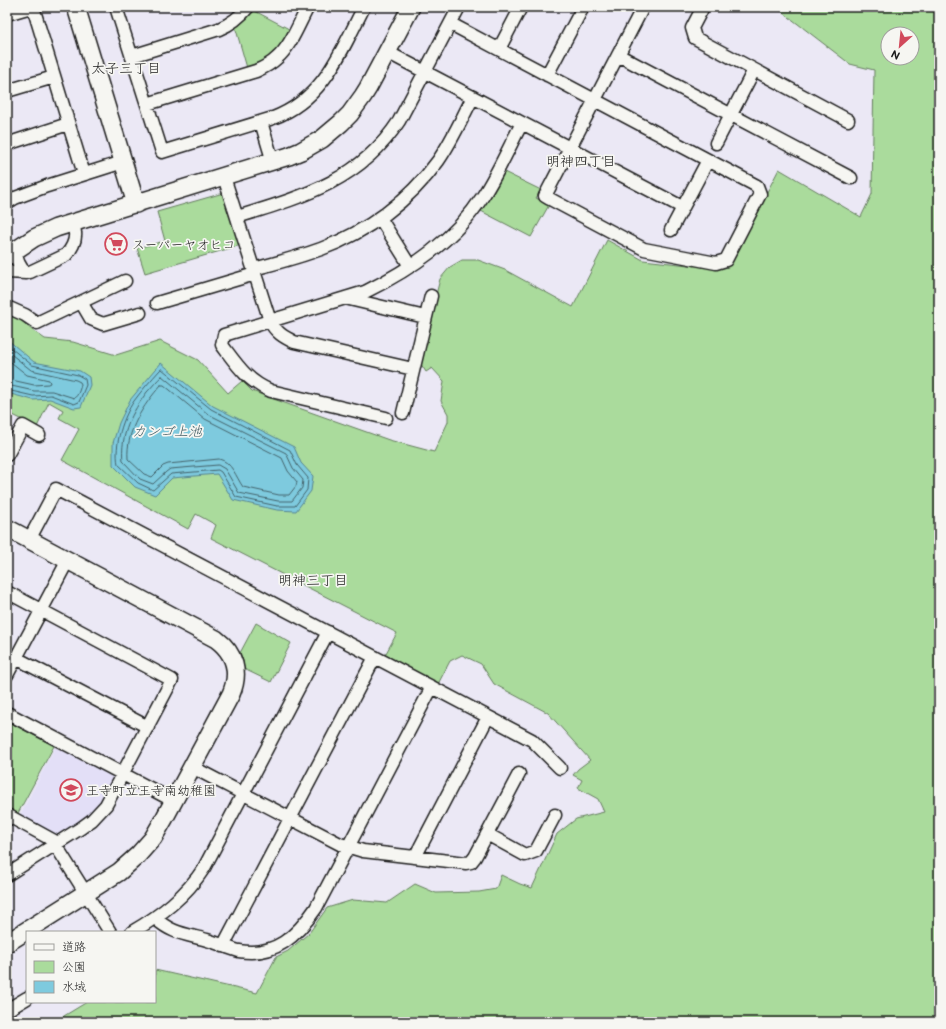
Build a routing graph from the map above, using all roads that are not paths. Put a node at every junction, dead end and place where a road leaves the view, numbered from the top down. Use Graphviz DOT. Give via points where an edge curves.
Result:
graph roads {
  1 [pos="32,7"];
  2 [pos="76,7"];
  3 [pos="118,7"];
  4 [pos="248,7"];
  5 [pos="308,7"];
  6 [pos="364,7"];
  7 [pos="411,7"];
  8 [pos="459,7"];
  9 [pos="521,7"];
  10 [pos="583,7"];
  11 [pos="643,7"];
  12 [pos="703,7"];
  13 [pos="7,14"];
  14 [pos="450,24"];
  15 [pos="499,49"];
  16 [pos="387,52"];
  17 [pos="618,55"];
  18 [pos="132,56"];
  19 [pos="754,70"];
  20 [pos="425,72"];
  21 [pos="547,75"];
  22 [pos="54,77"];
  23 [pos="7,91"];
  24 [pos="473,97"];
  25 [pos="595,100"];
  26 [pos="147,104"];
  27 [pos="731,115"];
  28 [pos="848,120"];
  29 [pos="261,122"];
  30 [pos="522,123"];
  31 [pos="68,124"];
  32 [pos="716,143"];
  33 [pos="7,145"];
  34 [pos="570,148"];
  35 [pos="708,160"];
  36 [pos="123,162"];
  37 [pos="273,162"];
  38 [pos="84,174"];
  39 [pos="224,177"];
  40 [pos="851,178"];
  41 [pos="7,203"];
  42 [pos="136,204"];
  43 [pos="682,208"];
  44 [pos="237,218"];
  45 [pos="380,218"];
  46 [pos="72,223"];
  47 [pos="670,230"];
  48 [pos="11,253"];
  49 [pos="410,266"];
  50 [pos="7,272"];
  51 [pos="254,272"];
  52 [pos="26,273"];
  53 [pos="125,281"];
  54 [pos="431,296"];
  55 [pos="345,298"];
  56 [pos="81,302"];
  57 [pos="157,303"];
  58 [pos="7,307"];
  59 [pos="140,313"];
  60 [pos="426,317"];
  61 [pos="270,321"];
  62 [pos="414,369"];
  63 [pos="403,413"];
  64 [pos="386,418"];
  65 [pos="39,435"];
  66 [pos="7,455"];
  67 [pos="7,528"];
  68 [pos="29,540"];
  69 [pos="68,560"];
  70 [pos="7,592"];
  71 [pos="41,610"];
  72 [pos="328,632"];
  73 [pos="375,657"];
  74 [pos="16,658"];
  75 [pos="7,675"];
  76 [pos="432,687"];
  77 [pos="7,713"];
  78 [pos="488,717"];
  79 [pos="148,727"];
  80 [pos="192,767"];
  81 [pos="560,768"];
  82 [pos="123,774"];
  83 [pos="519,774"];
  84 [pos="243,794"];
  85 [pos="174,801"];
  86 [pos="7,815"];
  87 [pos="555,815"];
  88 [pos="290,818"];
  89 [pos="487,834"];
  90 [pos="57,844"];
  91 [pos="348,847"];
  92 [pos="415,857"];
  93 [pos="7,875"];
  94 [pos="86,893"];
  95 [pos="155,918"];
  96 [pos="109,931"];
  97 [pos="134,931"];
  98 [pos="7,943"];
  99 [pos="223,946"];
  100 [pos="26,999"];
  101 [pos="7,1010"];
  1 -- 13 [label="street"];
  1 -- 22 [label="street"];
  2 -- 36 [label="street"];
  3 -- 18 [label="street"];
  4 -- 18 [label="street" via="219,30"];
  5 -- 26 [label="street" via="286,47 277,59 264,67"];
  6 -- 29 [label="street" via="328,74 317,89 283,114"];
  7 -- 16 [label="street"];
  8 -- 14 [label="street"];
  9 -- 15 [label="street"];
  10 -- 21 [label="street"];
  11 -- 17 [label="street"];
  12 -- 19 [label="street" via="692,28 695,38"];
  14 -- 15 [label="street"];
  14 -- 20 [label="street"];
  15 -- 21 [label="street"];
  16 -- 20 [label="street"];
  16 -- 37 [label="street" via="363,96 341,123 312,145"];
  17 -- 25 [label="street"];
  17 -- 27 [label="street"];
  18 -- 26 [label="street"];
  19 -- 27 [label="street"];
  19 -- 28 [label="street"];
  20 -- 24 [label="street"];
  20 -- 44 [label="street" via="393,130 360,165 310,194"];
  21 -- 25 [label="street"];
  22 -- 23 [label="street"];
  22 -- 31 [label="street"];
  24 -- 30 [label="street"];
  24 -- 45 [label="street" via="439,160 405,197"];
  25 -- 34 [label="street"];
  25 -- 35 [label="street"];
  26 -- 29 [label="street" via="162,152"];
  27 -- 32 [label="street"];
  27 -- 40 [label="street"];
  29 -- 37 [label="street"];
  30 -- 34 [label="street"];
  30 -- 49 [label="street" via="477,205 443,242"];
  31 -- 33 [label="street"];
  31 -- 38 [label="street"];
  34 -- 35 [label="street" via="545,196 644,249 716,263 726,260 760,194 758,186"];
  34 -- 43 [label="street"];
  35 -- 43 [label="street"];
  36 -- 38 [label="street"];
  36 -- 42 [label="street"];
  37 -- 39 [label="street"];
  38 -- 41 [label="street"];
  39 -- 42 [label="street"];
  39 -- 44 [label="street"];
  42 -- 46 [label="street"];
  43 -- 47 [label="street"];
  44 -- 51 [label="street"];
  45 -- 49 [label="street"];
  45 -- 51 [label="street" via="352,235 321,249"];
  46 -- 48 [label="street" via="43,233"];
  46 -- 52 [label="street" via="76,233 70,252"];
  48 -- 52 [label="street"];
  49 -- 55 [label="street" via="365,292"];
  50 -- 52 [label="street"];
  51 -- 57 [label="street"];
  51 -- 61 [label="street"];
  53 -- 56 [label="street"];
  54 -- 60 [label="street"];
  55 -- 60 [label="street"];
  55 -- 61 [label="street"];
  56 -- 58 [label="street" via="37,323"];
  56 -- 59 [label="street" via="91,319 103,324"];
  60 -- 62 [label="street"];
  61 -- 62 [label="street" via="277,331 294,342"];
  61 -- 64 [label="street" via="224,336 222,345 250,379 271,391"];
  62 -- 63 [label="street"];
  65 -- 66 [label="street" via="23,426"];
  67 -- 68 [label="street"];
  68 -- 69 [label="street"];
  68 -- 72 [label="street" via="56,488"];
  69 -- 71 [label="street"];
  69 -- 80 [label="street" via="210,635 230,654 236,676 233,688"];
  70 -- 71 [label="street"];
  71 -- 74 [label="street"];
  71 -- 79 [label="street" via="172,680"];
  72 -- 73 [label="street"];
  72 -- 84 [label="street"];
  73 -- 76 [label="street"];
  73 -- 88 [label="street"];
  74 -- 75 [label="street"];
  74 -- 79 [label="street"];
  76 -- 78 [label="street"];
  76 -- 91 [label="street"];
  77 -- 82 [label="street"];
  78 -- 81 [label="street" via="532,740"];
  78 -- 92 [label="street"];
  79 -- 82 [label="street"];
  80 -- 84 [label="street"];
  80 -- 85 [label="street"];
  82 -- 85 [label="street"];
  82 -- 90 [label="street" via="100,812"];
  83 -- 89 [label="street"];
  84 -- 88 [label="street"];
  84 -- 95 [label="street" via="198,877 180,898"];
  85 -- 94 [label="street" via="153,838 138,855 119,872"];
  86 -- 90 [label="street"];
  87 -- 89 [label="street" via="536,851 525,855"];
  88 -- 91 [label="street"];
  88 -- 99 [label="street"];
  89 -- 92 [label="street" via="471,862"];
  90 -- 93 [label="street"];
  90 -- 94 [label="street"];
  91 -- 92 [label="street"];
  91 -- 99 [label="street" via="309,919 285,942 259,952 240,951"];
  94 -- 96 [label="street"];
  94 -- 98 [label="street"];
  95 -- 97 [label="street"];
  95 -- 99 [label="street" via="182,934"];
  100 -- 101 [label="street"];
}
